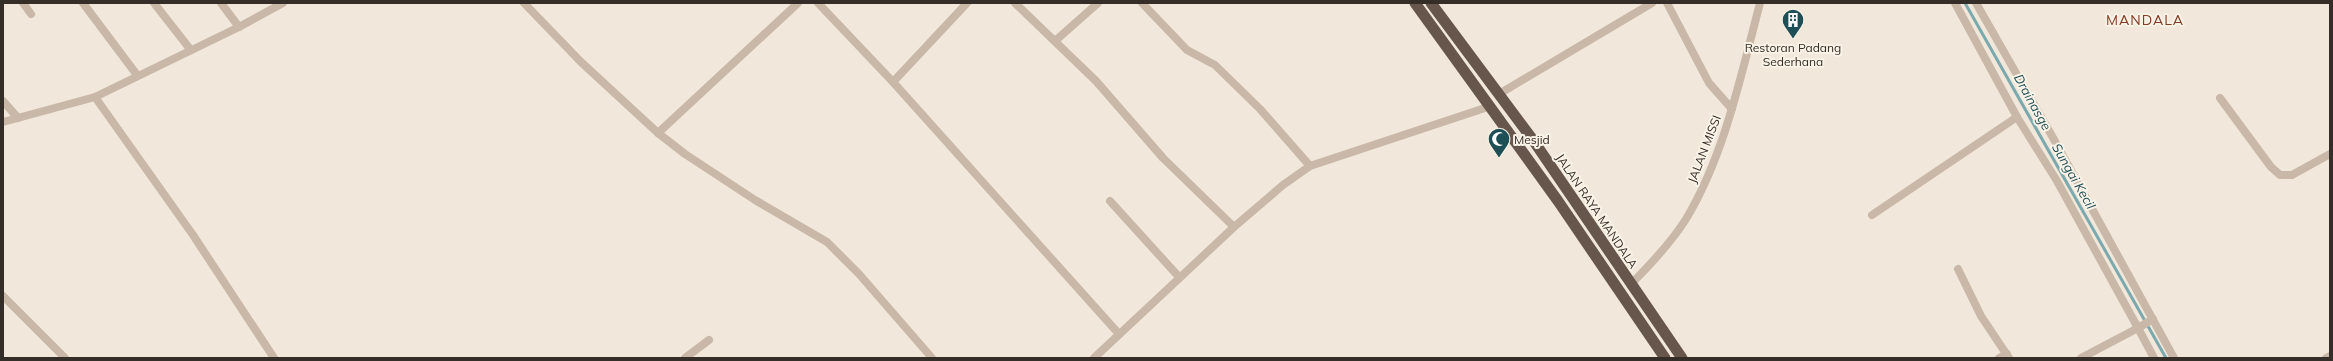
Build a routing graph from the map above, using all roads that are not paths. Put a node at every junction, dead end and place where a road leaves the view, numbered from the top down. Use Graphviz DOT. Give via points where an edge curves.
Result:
graph roads {
  1 [pos="23,3"];
  2 [pos="83,3"];
  3 [pos="154,3"];
  4 [pos="220,3"];
  5 [pos="283,3"];
  6 [pos="524,3"];
  7 [pos="798,3"];
  8 [pos="818,3"];
  9 [pos="967,3"];
  10 [pos="1015,3"];
  11 [pos="1098,3"];
  12 [pos="1142,3"];
  13 [pos="1415,3"];
  14 [pos="1432,3"];
  15 [pos="1652,3"];
  16 [pos="1667,3"];
  17 [pos="1760,3"];
  18 [pos="1955,3"];
  19 [pos="1976,3"];
  20 [pos="31,14"];
  21 [pos="239,27"];
  22 [pos="1055,41"];
  23 [pos="190,49"];
  24 [pos="137,75"];
  25 [pos="893,82"];
  26 [pos="1499,94"];
  27 [pos="95,97"];
  28 [pos="2220,98"];
  29 [pos="3,101"];
  30 [pos="1491,106"];
  31 [pos="1732,109"];
  32 [pos="2017,117"];
  33 [pos="18,118"];
  34 [pos="3,122"];
  35 [pos="658,133"];
  36 [pos="2330,154"];
  37 [pos="1310,166"];
  38 [pos="1110,201"];
  39 [pos="1872,214"];
  40 [pos="1234,227"];
  41 [pos="1958,269"];
  42 [pos="1179,277"];
  43 [pos="1631,284"];
  44 [pos="3,296"];
  45 [pos="2152,320"];
  46 [pos="2139,327"];
  47 [pos="1119,334"];
  48 [pos="709,340"];
  49 [pos="2330,356"];
  50 [pos="2005,357"];
  51 [pos="65,358"];
  52 [pos="274,358"];
  53 [pos="686,358"];
  54 [pos="932,358"];
  55 [pos="1094,358"];
  56 [pos="1665,358"];
  57 [pos="1682,358"];
  58 [pos="2081,358"];
  59 [pos="2154,358"];
  60 [pos="2174,358"];
  61 [pos="2326,358"];
  1 -- 20 [label="street"];
  2 -- 24 [label="street"];
  3 -- 23 [label="street"];
  4 -- 21 [label="street"];
  5 -- 21 [label="street"];
  6 -- 35 [label="street" via="581,62"];
  7 -- 35 [label="street"];
  8 -- 25 [label="street"];
  9 -- 25 [label="street"];
  10 -- 22 [label="street"];
  11 -- 22 [label="street"];
  12 -- 37 [label="street" via="1186,50 1215,66 1260,109"];
  13 -- 30 [label="highway"];
  14 -- 26 [label="highway, JALAN RAYA MANDALA"];
  15 -- 26 [label="street"];
  16 -- 31 [label="street" via="1710,83"];
  17 -- 31 [label="street, JALAN MISSI"];
  18 -- 32 [label="street"];
  19 -- 45 [label="street"];
  21 -- 23 [label="street"];
  22 -- 40 [label="street" via="1096,81 1163,158"];
  23 -- 24 [label="street"];
  24 -- 27 [label="street"];
  25 -- 47 [label="street"];
  26 -- 43 [label="highway, JALAN RAYA MANDALA"];
  27 -- 33 [label="street"];
  27 -- 52 [label="street" via="193,235"];
  28 -- 36 [label="street" via="2271,167 2280,175 2292,175"];
  29 -- 33 [label="street"];
  30 -- 37 [label="street"];
  30 -- 56 [label="highway"];
  31 -- 43 [label="street, JALAN MISSI" via="1709,172 1692,209 1675,234"];
  32 -- 39 [label="street"];
  32 -- 46 [label="street" via="2057,181"];
  33 -- 34 [label="street"];
  35 -- 54 [label="street" via="749,195 827,242 859,274"];
  37 -- 40 [label="street" via="1283,185"];
  38 -- 42 [label="street"];
  40 -- 42 [label="street"];
  41 -- 50 [label="street"];
  42 -- 47 [label="street"];
  43 -- 57 [label="highway, JALAN RAYA MANDALA"];
  44 -- 51 [label="street"];
  45 -- 46 [label="street"];
  45 -- 60 [label="street"];
  46 -- 58 [label="street"];
  46 -- 59 [label="street"];
  47 -- 55 [label="street"];
  48 -- 53 [label="street"];
  49 -- 61 [label="street"];
}
